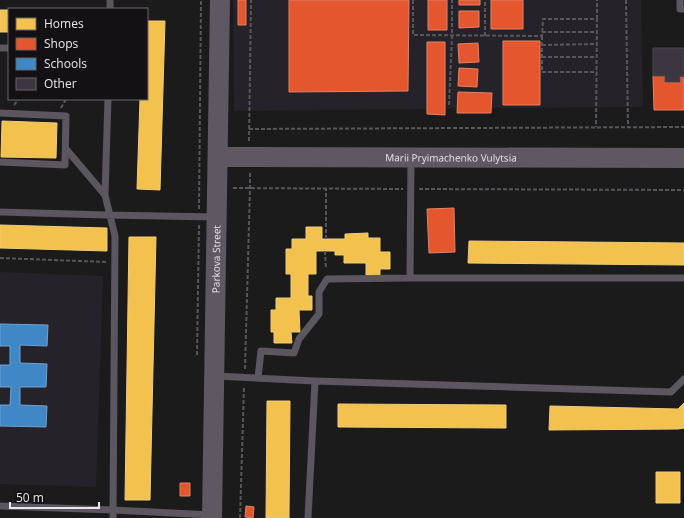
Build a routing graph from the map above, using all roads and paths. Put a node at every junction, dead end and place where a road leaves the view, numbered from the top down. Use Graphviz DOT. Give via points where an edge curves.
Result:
graph roads {
  1 [pos="201,0"];
  2 [pos="220,0"];
  3 [pos="251,0"];
  4 [pos="413,0"];
  5 [pos="452,0"];
  6 [pos="485,0"];
  7 [pos="597,0"];
  8 [pos="626,0"];
  9 [pos="680,0"];
  10 [pos="684,9"];
  11 [pos="597,19"];
  12 [pos="542,32"];
  13 [pos="596,32"];
  14 [pos="452,36"];
  15 [pos="485,36"];
  16 [pos="542,36"];
  17 [pos="596,44"];
  18 [pos="542,45"];
  19 [pos="542,57"];
  20 [pos="596,57"];
  21 [pos="596,72"];
  22 [pos="108,100"];
  23 [pos="449,105"];
  24 [pos="0,113"];
  25 [pos="628,127"];
  26 [pos="684,127"];
  27 [pos="596,128"];
  28 [pos="249,129"];
  29 [pos="66,149"];
  30 [pos="218,157"];
  31 [pos="249,158"];
  32 [pos="412,158"];
  33 [pos="684,158"];
  34 [pos="0,162"];
  35 [pos="250,188"];
  36 [pos="326,189"];
  37 [pos="411,189"];
  38 [pos="684,190"];
  39 [pos="105,195"];
  40 [pos="0,212"];
  41 [pos="110,215"];
  42 [pos="208,217"];
  43 [pos="326,239"];
  44 [pos="325,251"];
  45 [pos="0,258"];
  46 [pos="115,262"];
  47 [pos="410,278"];
  48 [pos="684,278"];
  49 [pos="327,279"];
  50 [pos="197,357"];
  51 [pos="214,376"];
  52 [pos="245,377"];
  53 [pos="258,378"];
  54 [pos="684,379"];
  55 [pos="315,381"];
  56 [pos="0,506"];
  57 [pos="113,510"];
  58 [pos="212,517"];
  59 [pos="113,518"];
  60 [pos="240,518"];
  61 [pos="308,518"];
  1 -- 42 [label="path"];
  2 -- 30 [label="street, Parkova Street"];
  3 -- 28 [label="path"];
  4 -- 14 [label="path" via="413,35"];
  5 -- 14 [label="path"];
  6 -- 15 [label="path"];
  7 -- 11 [label="path"];
  8 -- 25 [label="path"];
  9 -- 10 [label="lane" via="680,9"];
  11 -- 12 [label="path" via="543,19"];
  11 -- 13 [label="path"];
  12 -- 13 [label="path"];
  12 -- 16 [label="path"];
  13 -- 17 [label="path"];
  14 -- 15 [label="path"];
  14 -- 23 [label="path"];
  15 -- 16 [label="path"];
  16 -- 18 [label="path"];
  17 -- 18 [label="path"];
  17 -- 20 [label="path"];
  18 -- 19 [label="path"];
  19 -- 20 [label="path"];
  19 -- 21 [label="path" via="542,72"];
  20 -- 21 [label="path"];
  21 -- 27 [label="path"];
  22 -- 39 [label="lane"];
  24 -- 29 [label="lane" via="66,116"];
  25 -- 26 [label="path"];
  25 -- 27 [label="path"];
  27 -- 28 [label="path"];
  28 -- 31 [label="path"];
  29 -- 34 [label="lane" via="65,165"];
  29 -- 39 [label="lane"];
  30 -- 31 [label="street, Marii Pryimachenko Vulytsia"];
  30 -- 42 [label="street, Parkova Street"];
  31 -- 32 [label="street, Marii Pryimachenko Vulytsia"];
  31 -- 35 [label="path"];
  32 -- 33 [label="street, Marii Pryimachenko Vulytsia"];
  32 -- 37 [label="lane"];
  35 -- 36 [label="path"];
  35 -- 52 [label="path"];
  36 -- 37 [label="path"];
  36 -- 43 [label="path"];
  37 -- 38 [label="path"];
  37 -- 47 [label="lane"];
  39 -- 41 [label="lane"];
  40 -- 41 [label="lane"];
  41 -- 42 [label="lane"];
  41 -- 46 [label="lane" via="115,236"];
  42 -- 50 [label="path"];
  42 -- 51 [label="street, Parkova Street"];
  44 -- 49 [label="path"];
  45 -- 46 [label="path"];
  46 -- 57 [label="lane"];
  47 -- 48 [label="lane"];
  47 -- 49 [label="lane"];
  49 -- 53 [label="lane" via="319,292 319,314 299,339 294,353 261,351"];
  51 -- 52 [label="lane"];
  51 -- 58 [label="street, Parkova Street"];
  52 -- 53 [label="lane"];
  52 -- 60 [label="path"];
  53 -- 55 [label="lane"];
  54 -- 55 [label="lane" via="671,392"];
  55 -- 61 [label="lane"];
  56 -- 57 [label="lane"];
  57 -- 58 [label="lane"];
  57 -- 59 [label="lane"];
}
